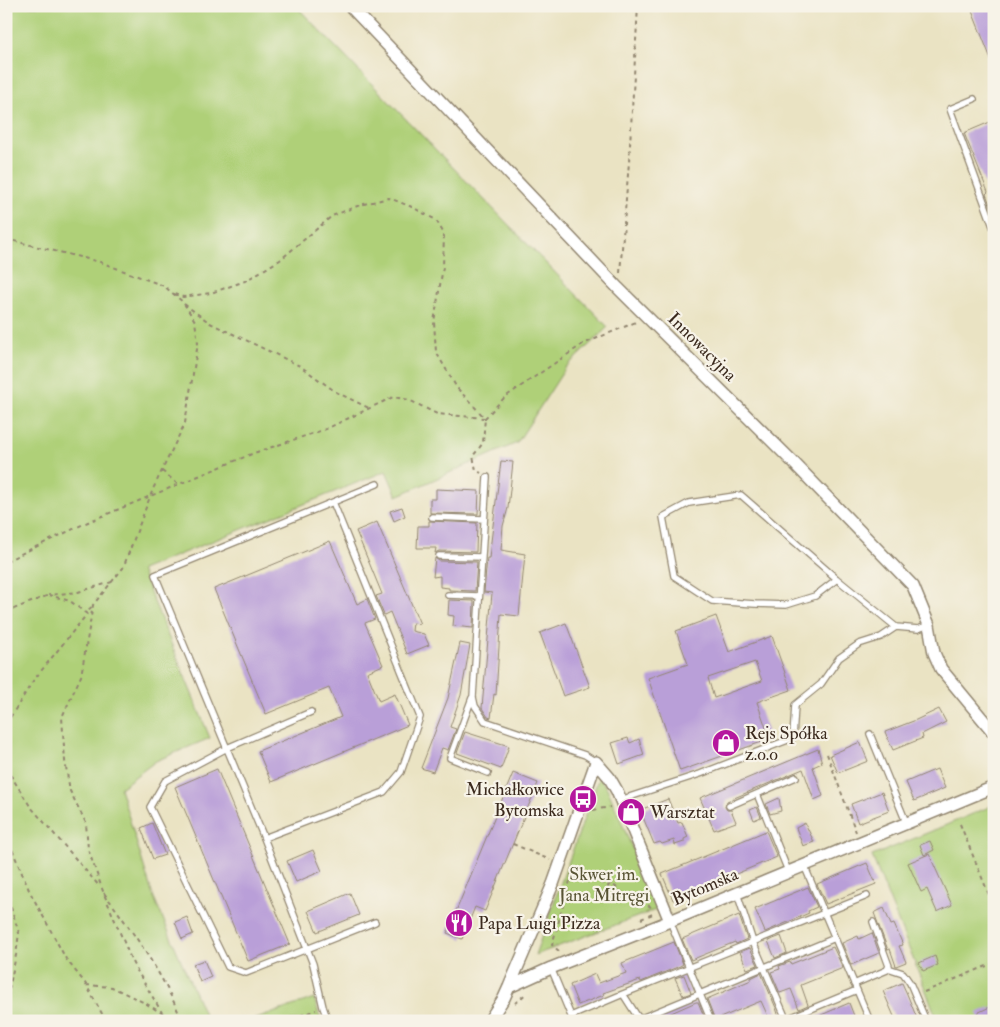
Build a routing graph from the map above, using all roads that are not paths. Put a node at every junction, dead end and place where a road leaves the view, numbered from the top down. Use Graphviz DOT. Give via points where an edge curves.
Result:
graph roads {
  1 [pos="350,6"];
  2 [pos="974,99"];
  3 [pos="994,229"];
  4 [pos="487,477"];
  5 [pos="377,484"];
  6 [pos="333,502"];
  7 [pos="432,517"];
  8 [pos="484,519"];
  9 [pos="439,556"];
  10 [pos="482,557"];
  11 [pos="837,579"];
  12 [pos="448,595"];
  13 [pos="479,596"];
  14 [pos="929,625"];
  15 [pos="896,627"];
  16 [pos="473,696"];
  17 [pos="311,712"];
  18 [pos="870,734"];
  19 [pos="994,734"];
  20 [pos="227,748"];
  21 [pos="596,762"];
  22 [pos="488,773"];
  23 [pos="796,777"];
  24 [pos="994,787"];
  25 [pos="757,794"];
  26 [pos="621,802"];
  27 [pos="729,806"];
  28 [pos="906,822"];
  29 [pos="264,838"];
  30 [pos="804,865"];
  31 [pos="788,871"];
  32 [pos="737,893"];
  33 [pos="867,896"];
  34 [pos="824,913"];
  35 [pos="670,921"];
  36 [pos="375,922"];
  37 [pos="873,922"];
  38 [pos="835,938"];
  39 [pos="753,942"];
  40 [pos="307,950"];
  41 [pos="764,966"];
  42 [pos="551,968"];
  43 [pos="689,968"];
  44 [pos="888,968"];
  45 [pos="509,987"];
  46 [pos="856,987"];
  47 [pos="699,993"];
  48 [pos="623,994"];
  49 [pos="572,1018"];
  50 [pos="638,1020"];
  51 [pos="785,1020"];
  52 [pos="328,1021"];
  53 [pos="489,1021"];
  54 [pos="711,1021"];
  55 [pos="870,1021"];
  56 [pos="926,1021"];
  1 -- 14 [label="street, Innowacyjna" via="618,288 913,586"];
  2 -- 3 [label="lane" via="950,109"];
  4 -- 8 [label="lane"];
  5 -- 6 [label="lane"];
  6 -- 20 [label="lane" via="155,575"];
  6 -- 29 [label="lane" via="420,717 401,772 384,792"];
  7 -- 8 [label="lane"];
  8 -- 10 [label="lane"];
  9 -- 10 [label="lane"];
  10 -- 13 [label="lane"];
  11 -- 11 [label="lane" via="741,495 689,503 663,517 674,576 712,601 786,605 815,596"];
  11 -- 15 [label="lane"];
  12 -- 13 [label="lane"];
  13 -- 16 [label="lane"];
  14 -- 15 [label="lane" via="918,629"];
  14 -- 19 [label="street, Innowacyjna" via="934,653 941,669"];
  15 -- 26 [label="lane" via="881,637 859,644 839,658 821,684 795,705 793,738"];
  16 -- 21 [label="lane" via="485,722 585,754"];
  16 -- 22 [label="lane" via="450,758"];
  17 -- 20 [label="lane"];
  18 -- 28 [label="lane"];
  20 -- 29 [label="lane"];
  20 -- 40 [label="lane" via="165,781 150,807 228,967 246,973"];
  21 -- 26 [label="street" via="609,777"];
  21 -- 45 [label="street" via="560,864"];
  23 -- 25 [label="lane"];
  24 -- 28 [label="street, Bytomska"];
  25 -- 27 [label="lane"];
  25 -- 31 [label="lane"];
  26 -- 35 [label="street"];
  28 -- 30 [label="street, Bytomska"];
  29 -- 40 [label="lane"];
  30 -- 31 [label="street, Bytomska"];
  30 -- 34 [label="lane"];
  31 -- 32 [label="street, Bytomska"];
  32 -- 35 [label="street, Bytomska"];
  32 -- 39 [label="lane"];
  33 -- 34 [label="lane"];
  34 -- 38 [label="lane"];
  34 -- 39 [label="lane"];
  35 -- 42 [label="street, Bytomska"];
  35 -- 43 [label="lane"];
  36 -- 40 [label="lane"];
  37 -- 44 [label="lane"];
  38 -- 41 [label="lane"];
  38 -- 46 [label="lane"];
  39 -- 41 [label="lane"];
  39 -- 43 [label="lane"];
  40 -- 52 [label="lane"];
  41 -- 47 [label="lane"];
  41 -- 51 [label="lane"];
  42 -- 45 [label="street, Bytomska"];
  42 -- 49 [label="lane"];
  43 -- 47 [label="lane"];
  43 -- 48 [label="lane"];
  44 -- 46 [label="lane"];
  44 -- 56 [label="lane" via="903,973"];
  45 -- 53 [label="street"];
  46 -- 51 [label="lane"];
  46 -- 55 [label="lane"];
  47 -- 50 [label="lane"];
  47 -- 54 [label="lane"];
  48 -- 49 [label="lane"];
  48 -- 50 [label="lane"];
}
